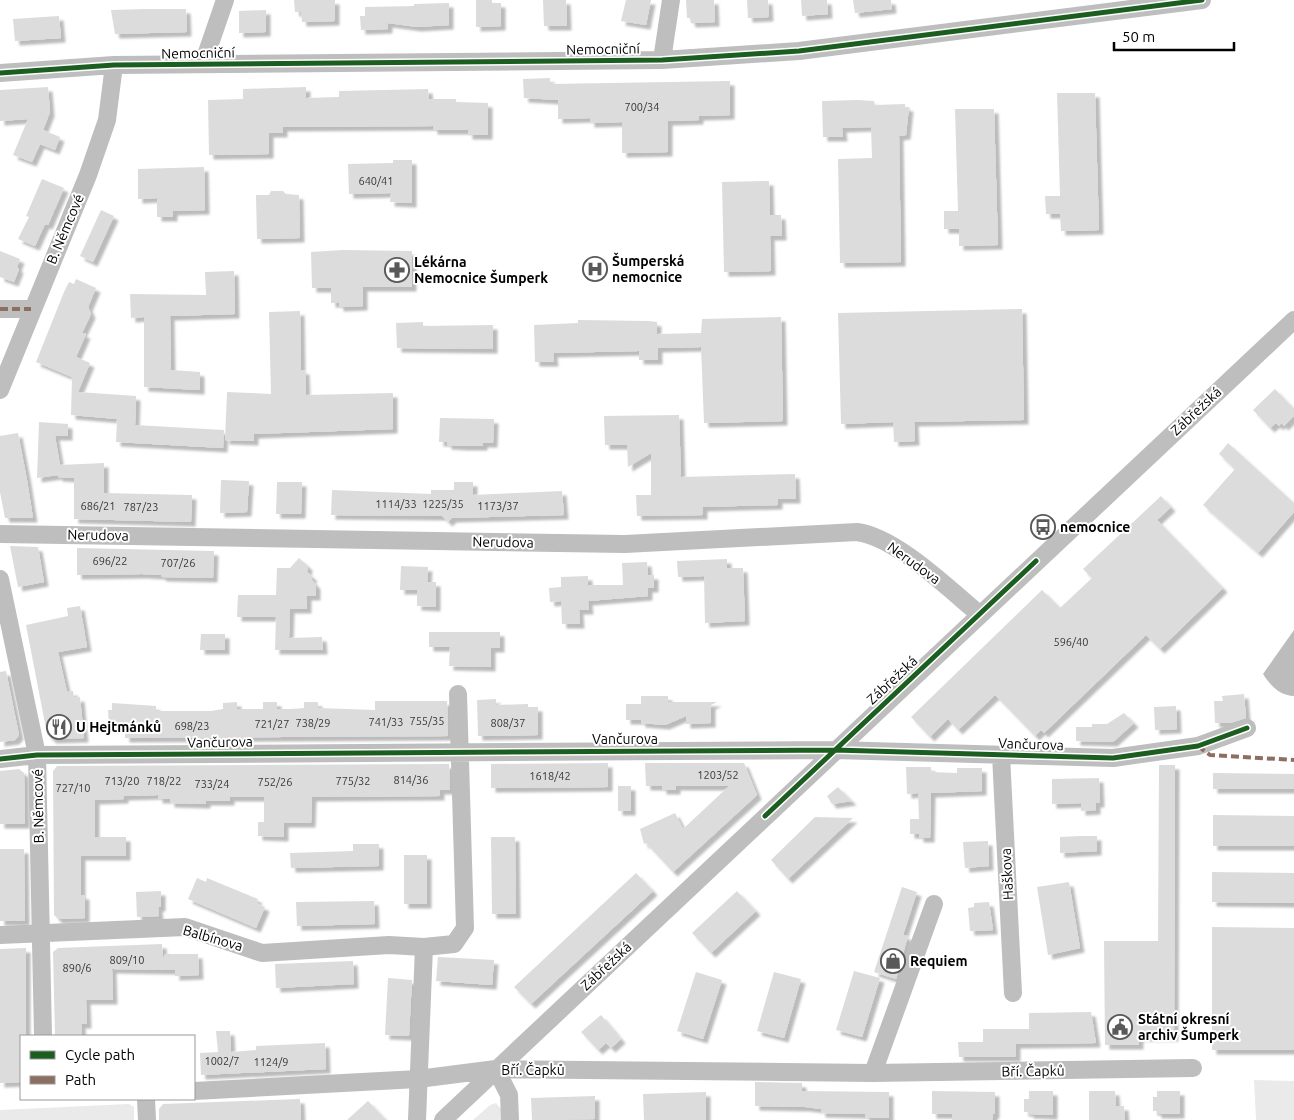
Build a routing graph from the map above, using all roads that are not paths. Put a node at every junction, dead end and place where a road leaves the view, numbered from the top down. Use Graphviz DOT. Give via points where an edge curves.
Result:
graph roads {
  1 [pos="225,0"];
  2 [pos="671,0"];
  3 [pos="1202,0"];
  4 [pos="662,60"];
  5 [pos="203,64"];
  6 [pos="114,65"];
  7 [pos="0,73"];
  8 [pos="0,309"];
  9 [pos="32,310"];
  10 [pos="1294,320"];
  11 [pos="0,390"];
  12 [pos="0,534"];
  13 [pos="0,579"];
  14 [pos="979,614"];
  15 [pos="458,694"];
  16 [pos="1247,728"];
  17 [pos="835,750"];
  18 [pos="460,751"];
  19 [pos="37,755"];
  20 [pos="1001,755"];
  21 [pos="0,759"];
  22 [pos="934,904"];
  23 [pos="41,934"];
  24 [pos="0,935"];
  25 [pos="424,947"];
  26 [pos="1013,992"];
  27 [pos="43,1035"];
  28 [pos="1193,1068"];
  29 [pos="496,1069"];
  30 [pos="873,1072"];
  31 [pos="418,1079"];
  32 [pos="195,1091"];
  33 [pos="146,1100"];
  34 [pos="147,1120"];
  35 [pos="416,1120"];
  36 [pos="443,1120"];
  37 [pos="510,1120"];
  1 -- 5 [label="street"];
  2 -- 4 [label="street"];
  3 -- 4 [label="street, Nemocniční" via="799,51"];
  4 -- 5 [label="street, Nemocniční"];
  5 -- 6 [label="street, Nemocniční"];
  6 -- 7 [label="street, Nemocniční"];
  6 -- 9 [label="street, B. Němcové" via="107,120 88,175"];
  8 -- 9 [label="street"];
  9 -- 11 [label="street, B. Němcové"];
  10 -- 14 [label="street, Zábřežská"];
  12 -- 14 [label="street, Nerudova" via="625,544 857,532 869,534 901,552"];
  13 -- 19 [label="street, B. Němcové"];
  14 -- 17 [label="street, Zábřežská"];
  15 -- 18 [label="street, Balbínova"];
  16 -- 20 [label="street, Vančurova" via="1198,746 1112,758"];
  17 -- 18 [label="street, Vančurova"];
  17 -- 20 [label="street, Vančurova"];
  17 -- 29 [label="street, Zábřežská"];
  18 -- 19 [label="street, Vančurova"];
  18 -- 25 [label="street, Balbínova" via="465,928 454,944"];
  19 -- 21 [label="street, Vančurova"];
  19 -- 23 [label="street, B. Němcové"];
  20 -- 26 [label="street, Haškova"];
  22 -- 30 [label="street"];
  23 -- 24 [label="street, Balbínova"];
  23 -- 25 [label="street, Balbínova" via="185,927 262,953 389,945"];
  23 -- 27 [label="street, B. Němcové"];
  25 -- 31 [label="street"];
  28 -- 30 [label="street, Bří. Čapků"];
  29 -- 30 [label="street, Bří. Čapků"];
  29 -- 31 [label="street, Bří. Čapků"];
  29 -- 36 [label="street, Zábřežská"];
  29 -- 37 [label="street" via="509,1096"];
  31 -- 32 [label="street, Bří. Čapků"];
  31 -- 35 [label="street"];
  33 -- 34 [label="street"];
}
